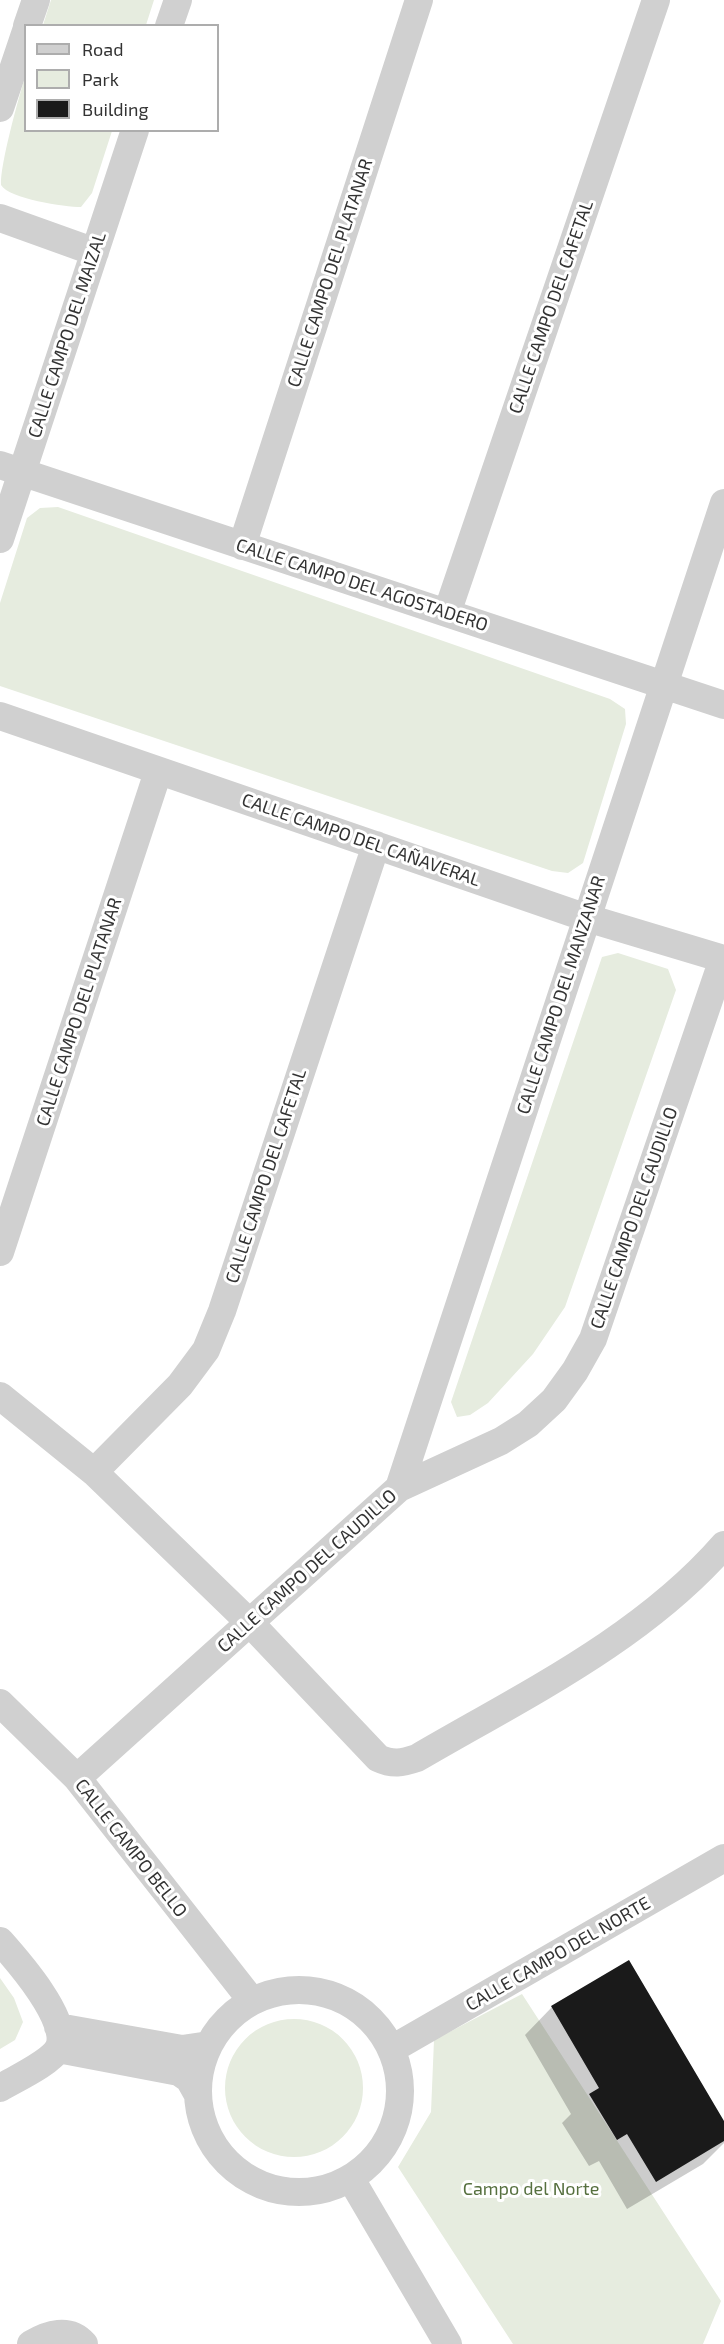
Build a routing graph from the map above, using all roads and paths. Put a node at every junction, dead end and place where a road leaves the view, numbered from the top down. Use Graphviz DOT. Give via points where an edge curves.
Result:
graph roads {
  1 [pos="36,0"];
  2 [pos="178,0"];
  3 [pos="419,0"];
  4 [pos="656,0"];
  5 [pos="28,24"];
  6 [pos="170,24"];
  7 [pos="24,37"];
  8 [pos="0,108"];
  9 [pos="134,132"];
  10 [pos="0,218"];
  11 [pos="95,252"];
  12 [pos="11,469"];
  13 [pos="724,502"];
  14 [pos="0,539"];
  15 [pos="242,546"];
  16 [pos="447,613"];
  17 [pos="664,685"];
  18 [pos="724,705"];
  19 [pos="0,716"];
  20 [pos="158,772"];
  21 [pos="376,845"];
  22 [pos="587,918"];
  23 [pos="723,959"];
  24 [pos="0,1252"];
  25 [pos="0,1396"];
  26 [pos="94,1472"];
  27 [pos="399,1488"];
  28 [pos="724,1545"];
  29 [pos="250,1623"];
  30 [pos="0,1703"];
  31 [pos="77,1778"];
  32 [pos="724,1858"];
  33 [pos="0,1941"];
  34 [pos="252,2001"];
  35 [pos="59,2039"];
  36 [pos="209,2045"];
  37 [pos="392,2049"];
  38 [pos="0,2088"];
  39 [pos="198,2095"];
  40 [pos="351,2179"];
  41 [pos="31,2344"];
  42 [pos="84,2344"];
  43 [pos="448,2344"];
  1 -- 5 [label="street"];
  2 -- 6 [label="street"];
  3 -- 15 [label="street, CALLE CAMPO DEL PLATANAR"];
  4 -- 16 [label="street, CALLE CAMPO DEL CAFETAL"];
  7 -- 8 [label="street"];
  9 -- 11 [label="street, CALLE CAMPO DEL MAIZAL"];
  10 -- 11 [label="street"];
  11 -- 12 [label="street, CALLE CAMPO DEL MAIZAL"];
  12 -- 14 [label="street, CALLE CAMPO DEL MAIZAL"];
  12 -- 15 [label="street, CALLE CAMPO DEL AGOSTADERO"];
  13 -- 17 [label="street, CALLE CAMPO DEL MANZANAR"];
  15 -- 16 [label="street, CALLE CAMPO DEL AGOSTADERO"];
  16 -- 17 [label="street, CALLE CAMPO DEL AGOSTADERO"];
  17 -- 18 [label="street, CALLE CAMPO DEL AGOSTADERO"];
  17 -- 22 [label="street, CALLE CAMPO DEL MANZANAR"];
  19 -- 20 [label="street, CALLE CAMPO DEL CAÑAVERAL"];
  20 -- 21 [label="street, CALLE CAMPO DEL CAÑAVERAL"];
  20 -- 24 [label="street, CALLE CAMPO DEL PLATANAR"];
  21 -- 22 [label="street, CALLE CAMPO DEL CAÑAVERAL"];
  21 -- 26 [label="street, CALLE CAMPO DEL CAFETAL" via="206,1350 180,1385"];
  22 -- 23 [label="street, CALLE CAMPO DEL CAÑAVERAL"];
  22 -- 27 [label="street, CALLE CAMPO DEL MANZANAR"];
  23 -- 27 [label="street, CALLE CAMPO DEL CAUDILLO" via="593,1340 575,1371 554,1400 528,1424 501,1441"];
  25 -- 26 [label="street"];
  26 -- 29 [label="street"];
  27 -- 29 [label="street, CALLE CAMPO DEL CAUDILLO"];
  28 -- 29 [label="street" via="705,1568 601,1650 403,1763 378,1758"];
  29 -- 31 [label="street, CALLE CAMPO DEL CAUDILLO"];
  30 -- 31 [label="street, CALLE CAMPO BELLO"];
  31 -- 34 [label="street, CALLE CAMPO BELLO"];
  32 -- 37 [label="street, CALLE CAMPO DEL NORTE"];
  33 -- 35 [label="street" via="47,2002"];
  34 -- 36 [label="street" via="227,2020"];
  34 -- 37 [label="street" via="283,1991 316,1990 348,2001 374,2021"];
  35 -- 36 [label="street" via="182,2049"];
  35 -- 38 [label="street" via="47,2059"];
  35 -- 39 [label="street" via="179,2072 189,2079"];
  36 -- 39 [label="street" via="199,2074"];
  37 -- 40 [label="street" via="400,2077 400,2107 391,2135 374,2160"];
  39 -- 40 [label="street" via="205,2131 220,2155 242,2175 267,2188 296,2193 325,2190"];
  40 -- 43 [label="street"];
  41 -- 42 [label="street" via="53,2334 68,2333"];
}
